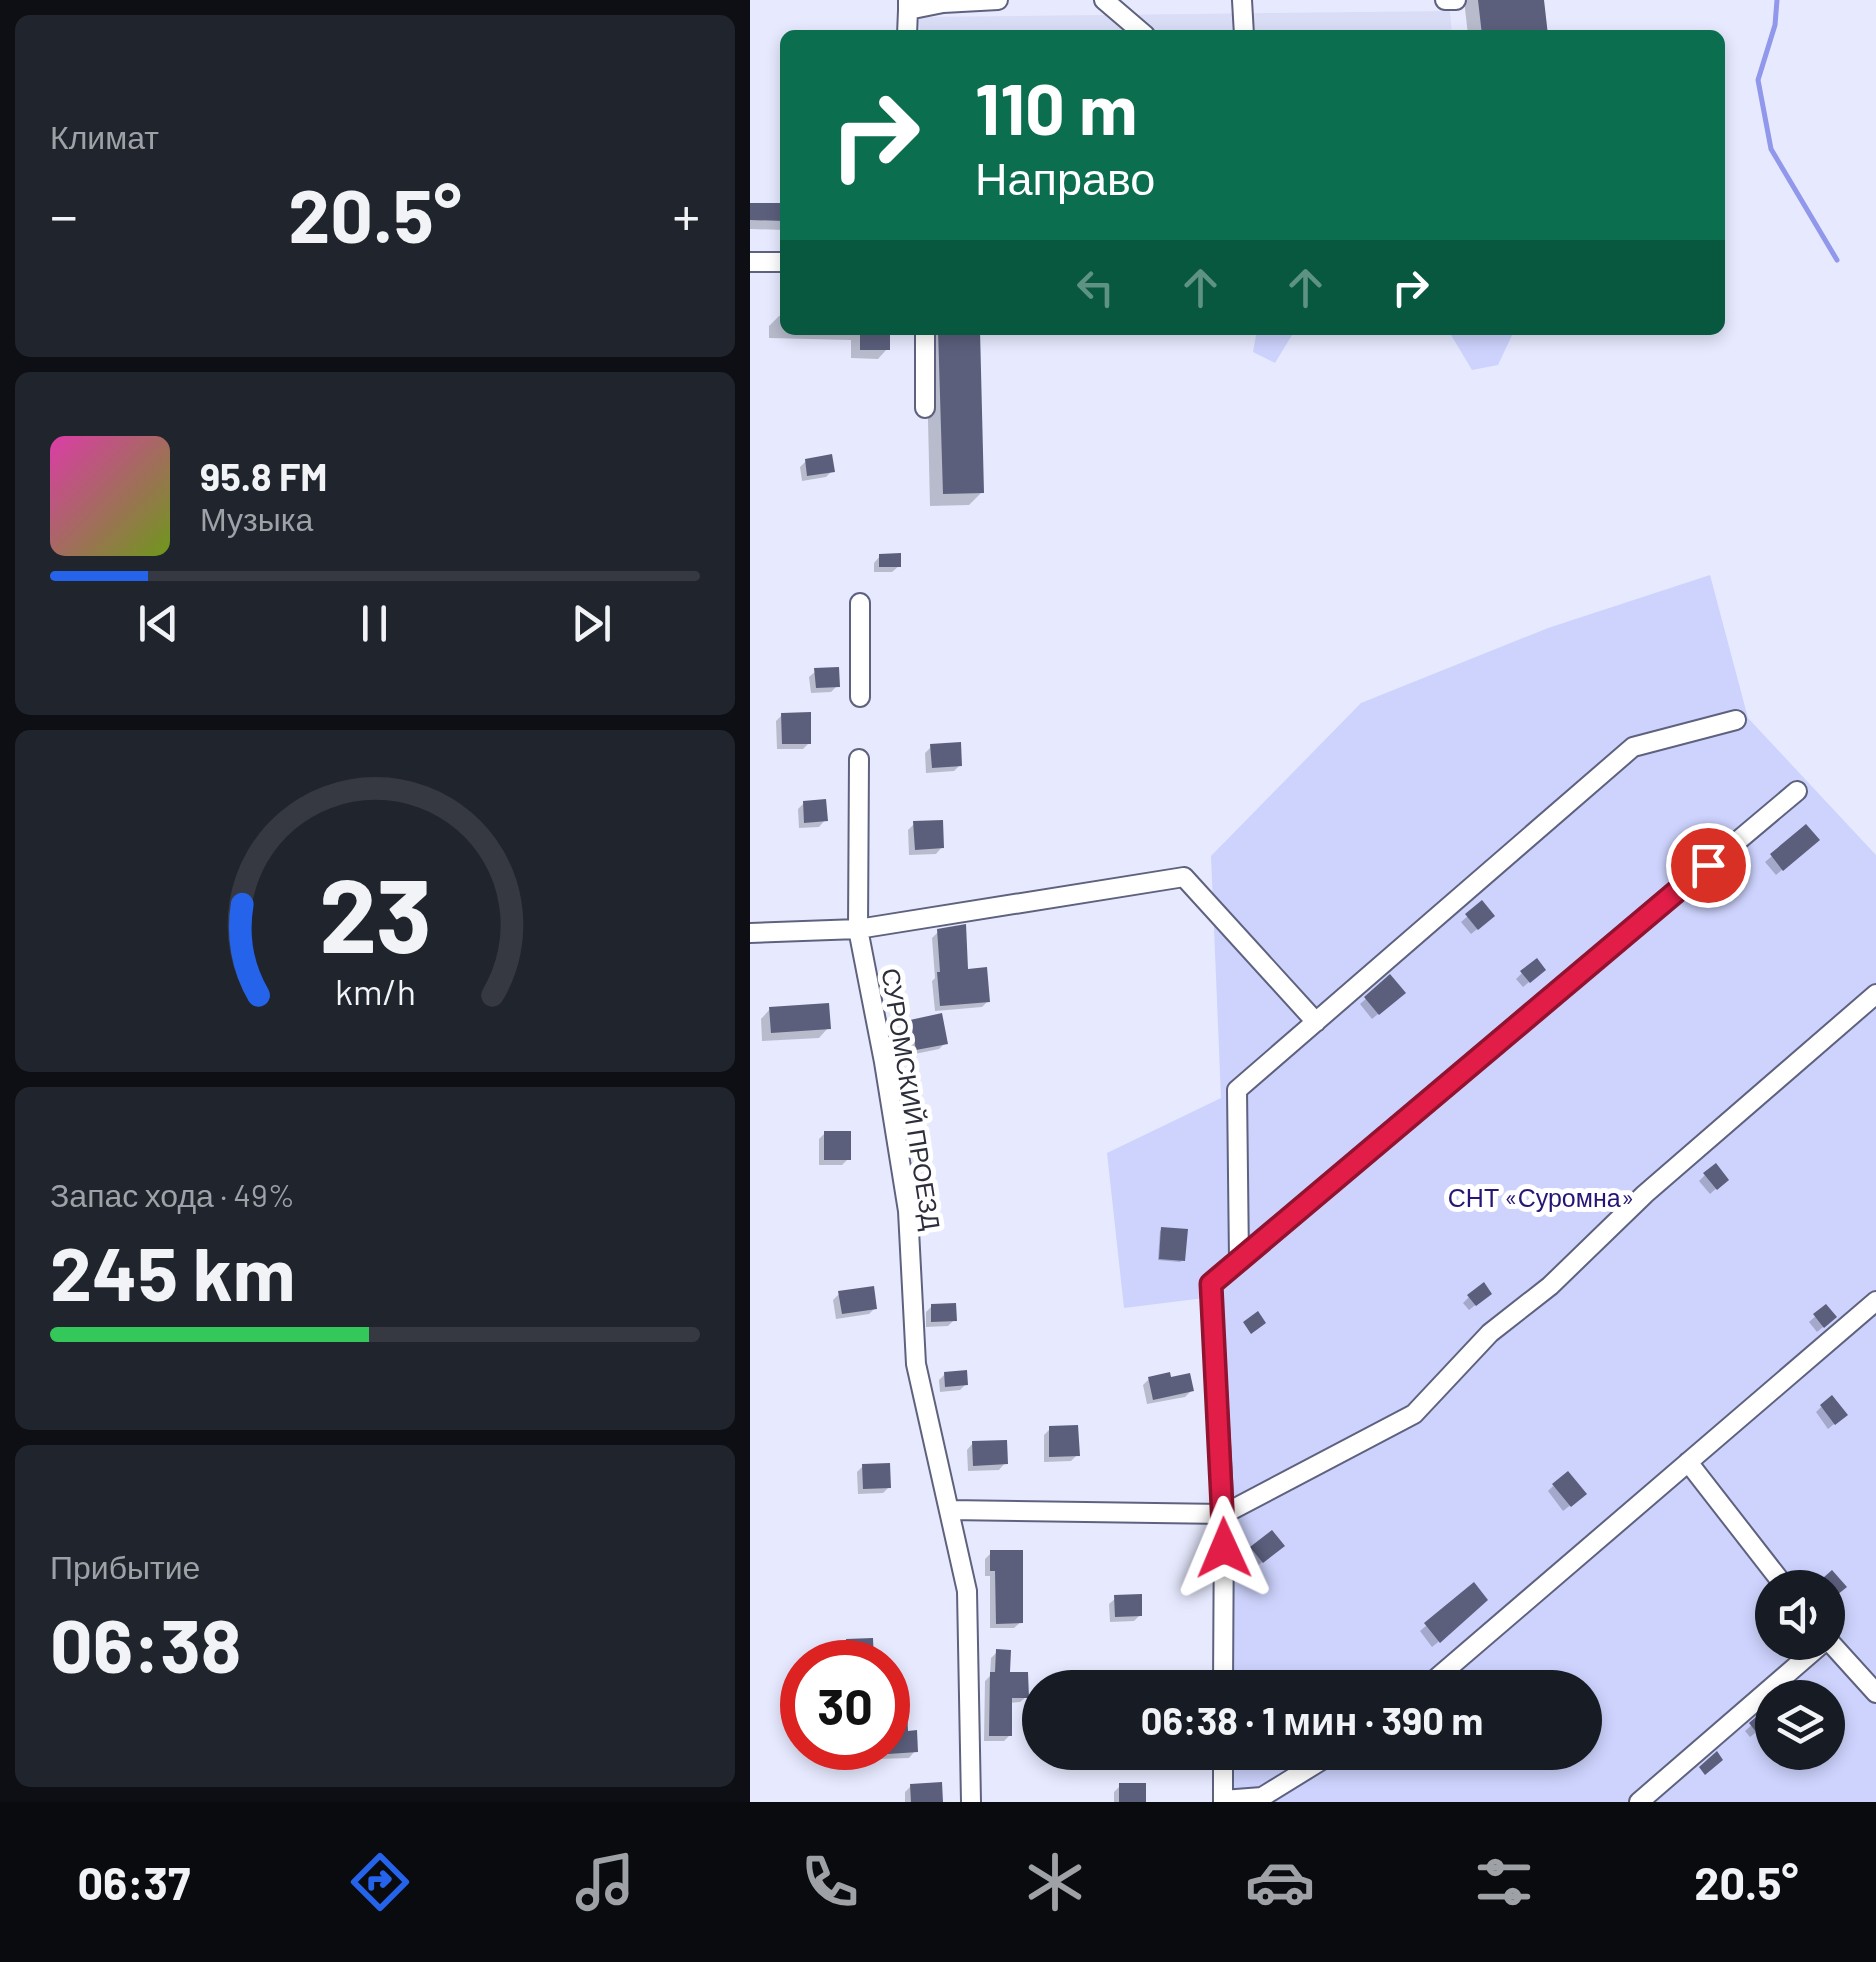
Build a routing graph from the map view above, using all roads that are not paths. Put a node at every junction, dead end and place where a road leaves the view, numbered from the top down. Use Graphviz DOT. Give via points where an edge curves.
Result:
graph roads {
  1 [pos="998,0"];
  2 [pos="1104,0"];
  3 [pos="1242,0"];
  4 [pos="1444,0"];
  5 [pos="1456,0"];
  6 [pos="908,5"];
  7 [pos="907,30"];
  8 [pos="1139,30"];
  9 [pos="1244,30"];
  10 [pos="750,262"];
  11 [pos="780,262"];
  12 [pos="925,335"];
  13 [pos="925,408"];
  14 [pos="860,603"];
  15 [pos="860,697"];
  16 [pos="1736,720"];
  17 [pos="859,759"];
  18 [pos="1796,791"];
  19 [pos="858,929"];
  20 [pos="750,933"];
  21 [pos="1876,994"];
  22 [pos="1316,1022"];
  23 [pos="1239,1260"];
  24 [pos="1876,1301"];
  25 [pos="1688,1462"];
  26 [pos="949,1510"];
  27 [pos="1224,1514"];
  28 [pos="1772,1570"];
  29 [pos="1804,1660"];
  30 [pos="1844,1660"];
  31 [pos="1223,1670"];
  32 [pos="1445,1670"];
  33 [pos="1876,1693"];
  34 [pos="1223,1770"];
  35 [pos="1306,1770"];
  36 [pos="1222,1801"];
  37 [pos="971,1802"];
  38 [pos="1639,1802"];
  1 -- 6 [label="street"];
  2 -- 8 [label="street"];
  3 -- 9 [label="street"];
  4 -- 5 [label="street"];
  6 -- 7 [label="street"];
  10 -- 11 [label="street"];
  12 -- 13 [label="street"];
  14 -- 15 [label="street"];
  16 -- 22 [label="street" via="1634,746"];
  17 -- 19 [label="street, СУРОМСКИЙ ПРОЕЗД"];
  18 -- 23 [label="street"];
  19 -- 20 [label="street"];
  19 -- 22 [label="street" via="1184,877"];
  19 -- 26 [label="street, СУРОМСКИЙ ПРОЕЗД" via="908,1211 916,1364"];
  21 -- 27 [label="street" via="1490,1333 1414,1414"];
  22 -- 23 [label="street" via="1238,1090"];
  23 -- 27 [label="street" via="1211,1284"];
  24 -- 25 [label="street"];
  25 -- 28 [label="street"];
  25 -- 32 [label="street"];
  26 -- 27 [label="street"];
  26 -- 37 [label="street, СУРОМСКИЙ ПРОЕЗД" via="967,1590"];
  27 -- 31 [label="street"];
  29 -- 38 [label="street"];
  30 -- 33 [label="street"];
  34 -- 36 [label="street"];
  35 -- 36 [label="street" via="1262,1797"];
}
